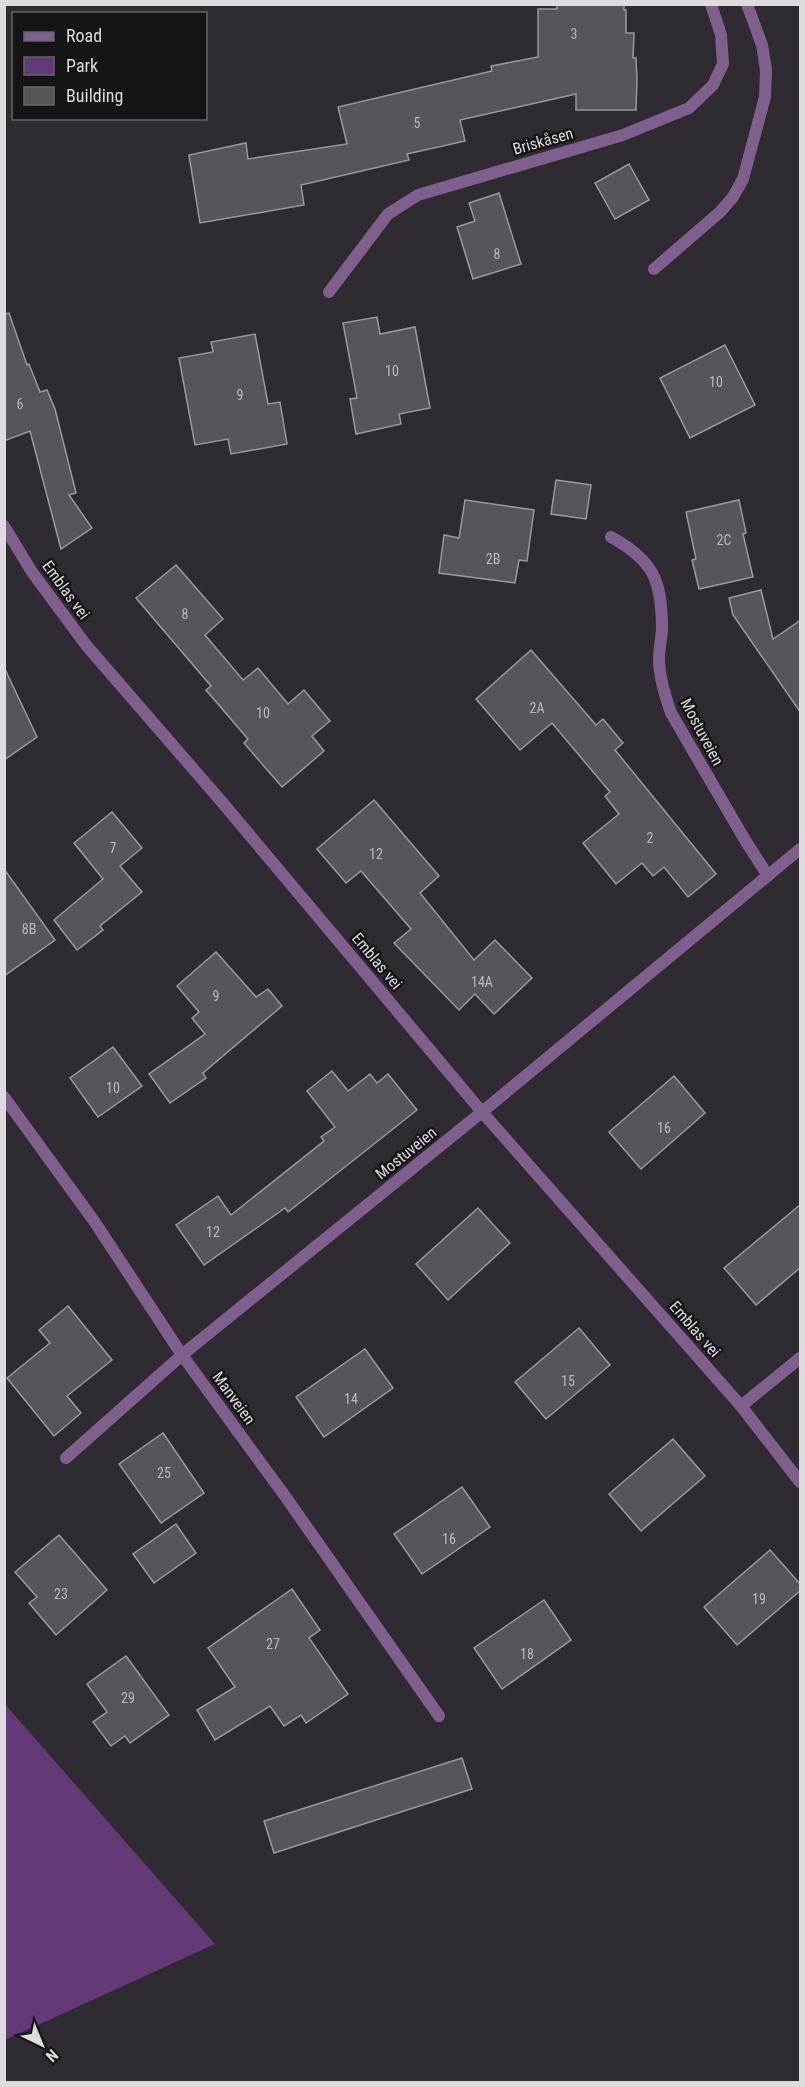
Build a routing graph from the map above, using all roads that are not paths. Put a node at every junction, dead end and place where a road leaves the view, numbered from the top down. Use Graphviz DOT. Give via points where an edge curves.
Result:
graph roads {
  1 [pos="711,4"];
  2 [pos="747,4"];
  3 [pos="654,269"];
  4 [pos="329,292"];
  5 [pos="4,526"];
  6 [pos="611,537"];
  7 [pos="801,849"];
  8 [pos="768,876"];
  9 [pos="4,1097"];
  10 [pos="482,1112"];
  11 [pos="182,1355"];
  12 [pos="801,1358"];
  13 [pos="741,1406"];
  14 [pos="66,1458"];
  15 [pos="801,1482"];
  16 [pos="439,1716"];
  1 -- 4 [label="street, Briskåsen" via="721,35 723,64 713,85 688,108 623,135 417,195 388,214"];
  2 -- 3 [label="street" via="762,45 766,70 765,97 743,179 720,212"];
  5 -- 10 [label="street, Emblas vei" via="32,572 86,645"];
  6 -- 8 [label="street, Mostuveien" via="633,549 653,575 661,608 659,660 671,713"];
  7 -- 8 [label="street, Mostuveien"];
  8 -- 10 [label="street, Mostuveien"];
  9 -- 11 [label="street, Manveien" via="94,1221"];
  10 -- 11 [label="street, Mostuveien"];
  10 -- 13 [label="street, Emblas vei"];
  11 -- 14 [label="street, Mostuveien"];
  11 -- 16 [label="street, Manveien"];
  12 -- 13 [label="street"];
  13 -- 15 [label="street, Emblas vei"];
}
